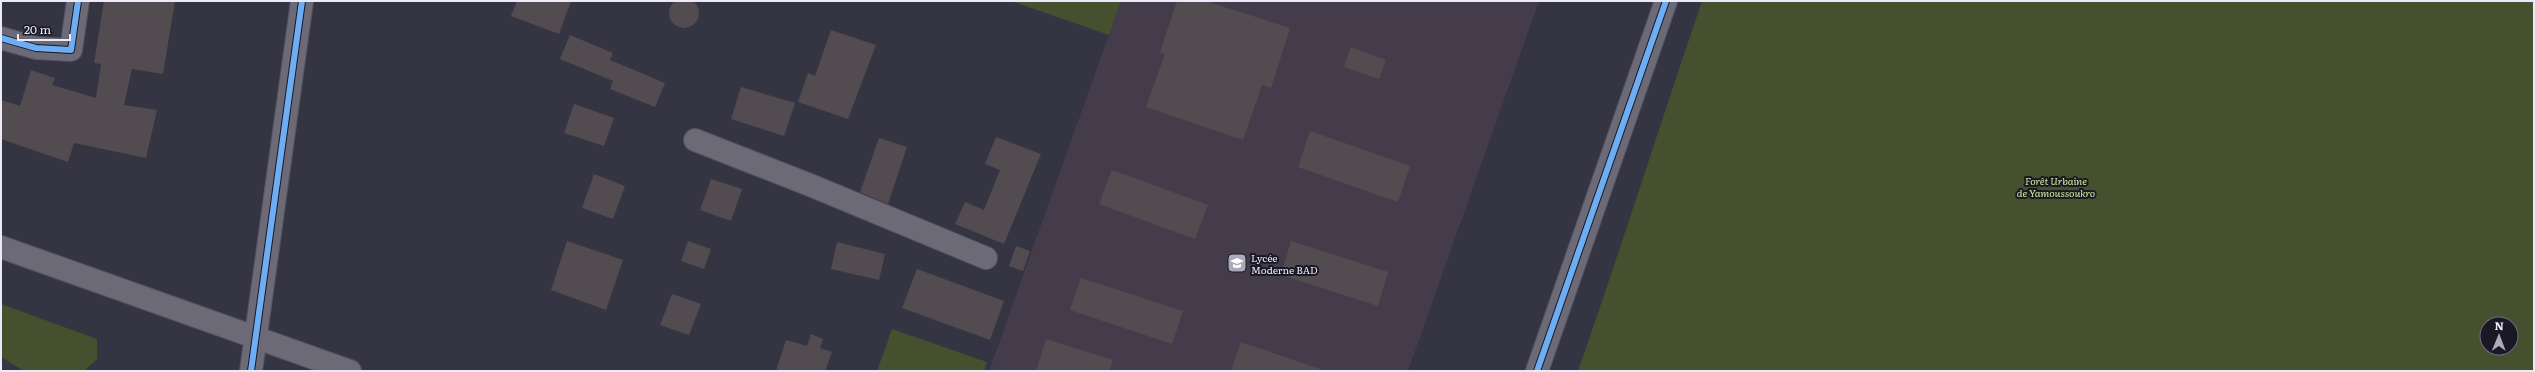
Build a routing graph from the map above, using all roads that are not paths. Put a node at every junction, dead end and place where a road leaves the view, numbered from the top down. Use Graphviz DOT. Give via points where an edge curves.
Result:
graph roads {
  1 [pos="78,1"];
  2 [pos="302,1"];
  3 [pos="1666,1"];
  4 [pos="1,38"];
  5 [pos="695,140"];
  6 [pos="1,247"];
  7 [pos="986,258"];
  8 [pos="256,338"];
  9 [pos="251,371"];
  10 [pos="350,371"];
  11 [pos="1537,371"];
  1 -- 4 [label="street" via="71,50 36,48"];
  2 -- 8 [label="street"];
  3 -- 11 [label="street"];
  5 -- 7 [label="street"];
  6 -- 8 [label="street"];
  8 -- 9 [label="street"];
  8 -- 10 [label="street"];
}
